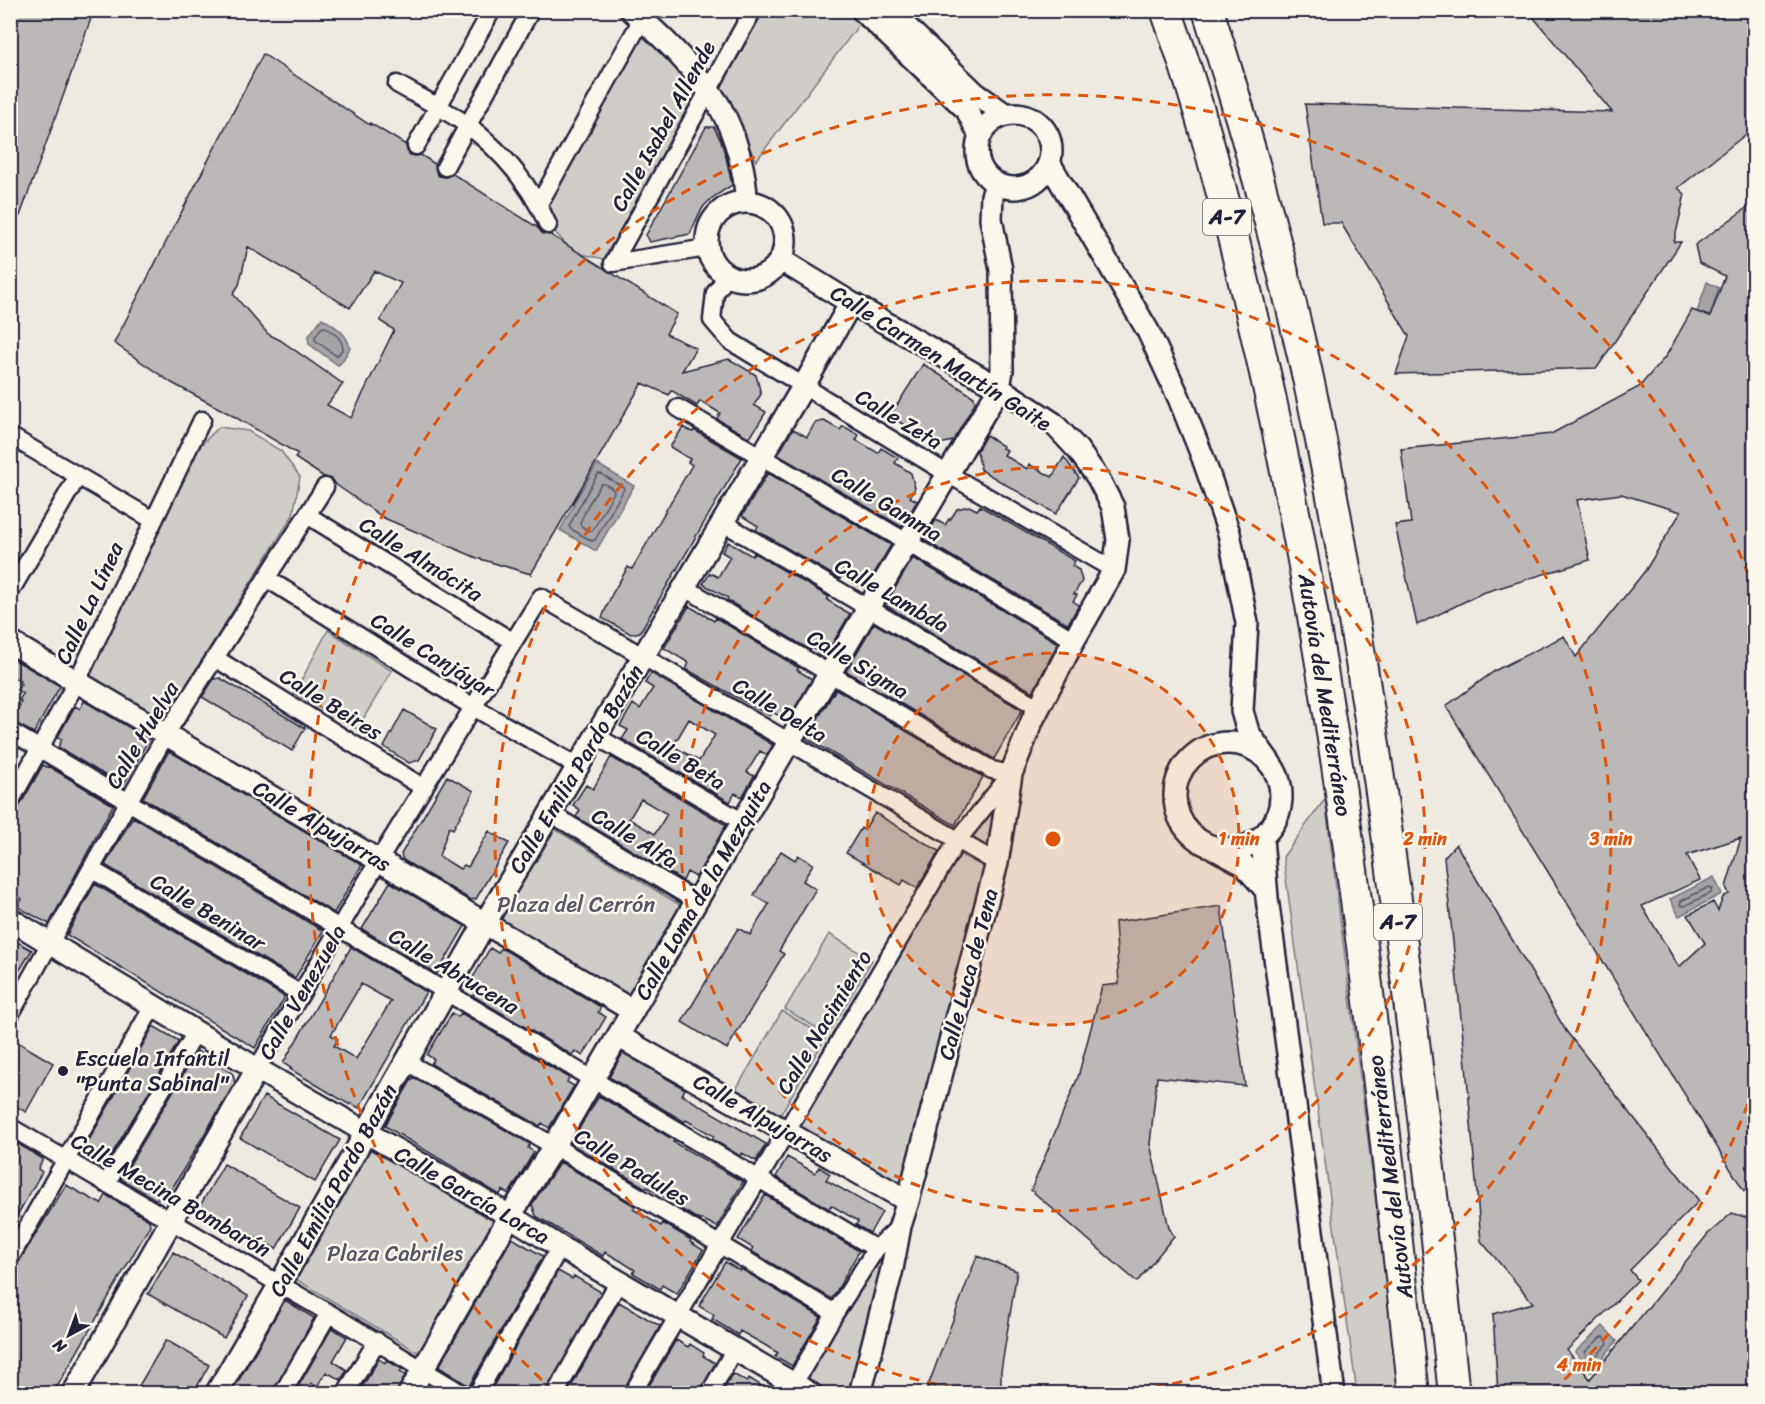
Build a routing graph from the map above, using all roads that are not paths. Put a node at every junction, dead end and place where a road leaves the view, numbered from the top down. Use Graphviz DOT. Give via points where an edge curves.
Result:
graph roads {
  1 [pos="492,10"];
  2 [pos="531,10"];
  3 [pos="753,10"];
  4 [pos="862,10"];
  5 [pos="889,10"];
  6 [pos="1166,10"];
  7 [pos="1208,10"];
  8 [pos="640,13"];
  9 [pos="397,84"];
  10 [pos="708,91"];
  11 [pos="437,107"];
  12 [pos="1006,115"];
  13 [pos="467,126"];
  14 [pos="981,136"];
  15 [pos="416,146"];
  16 [pos="1050,164"];
  17 [pos="445,167"];
  18 [pos="997,184"];
  19 [pos="1018,188"];
  20 [pos="746,201"];
  21 [pos="539,204"];
  22 [pos="1084,223"];
  23 [pos="548,225"];
  24 [pos="707,248"];
  25 [pos="781,260"];
  26 [pos="728,275"];
  27 [pos="851,303"];
  28 [pos="803,387"];
  29 [pos="999,388"];
  30 [pos="678,408"];
  31 [pos="202,420"];
  32 [pos="10,436"];
  33 [pos="762,456"];
  34 [pos="948,474"];
  35 [pos="78,476"];
  36 [pos="326,487"];
  37 [pos="307,515"];
  38 [pos="153,520"];
  39 [pos="722,522"];
  40 [pos="907,543"];
  41 [pos="1114,570"];
  42 [pos="266,578"];
  43 [pos="684,587"];
  44 [pos="10,592"];
  45 [pos="541,597"];
  46 [pos="869,608"];
  47 [pos="1074,639"];
  48 [pos="512,641"];
  49 [pos="10,642"];
  50 [pos="643,656"];
  51 [pos="215,658"];
  52 [pos="830,674"];
  53 [pos="77,681"];
  54 [pos="472,707"];
  55 [pos="1039,708"];
  56 [pos="1242,711"];
  57 [pos="10,731"];
  58 [pos="166,734"];
  59 [pos="596,736"];
  60 [pos="789,742"];
  61 [pos="1216,743"];
  62 [pos="41,750"];
  63 [pos="1270,763"];
  64 [pos="577,766"];
  65 [pos="1011,774"];
  66 [pos="424,788"];
  67 [pos="10,802"];
  68 [pos="129,802"];
  69 [pos="550,813"];
  70 [pos="743,822"];
  71 [pos="1262,838"];
  72 [pos="957,841"];
  73 [pos="1213,848"];
  74 [pos="380,860"];
  75 [pos="997,863"];
  76 [pos="91,869"];
  77 [pos="1265,889"];
  78 [pos="696,901"];
  79 [pos="10,919"];
  80 [pos="484,923"];
  81 [pos="339,929"];
  82 [pos="51,942"];
  83 [pos="445,992"];
  84 [pos="301,994"];
  85 [pos="153,1006"];
  86 [pos="633,1011"];
  87 [pos="10,1015"];
  88 [pos="196,1032"];
  89 [pos="618,1036"];
  90 [pos="405,1061"];
  91 [pos="257,1069"];
  92 [pos="592,1080"];
  93 [pos="10,1127"];
  94 [pos="785,1131"];
  95 [pos="365,1132"];
  96 [pos="554,1146"];
  97 [pos="66,1160"];
  98 [pos="757,1179"];
  99 [pos="106,1184"];
  100 [pos="908,1201"];
  101 [pos="510,1216"];
  102 [pos="171,1222"];
  103 [pos="900,1226"];
  104 [pos="718,1244"];
  105 [pos="560,1247"];
  106 [pos="876,1249"];
  107 [pos="10,1258"];
  108 [pos="619,1281"];
  109 [pos="280,1284"];
  110 [pos="329,1313"];
  111 [pos="835,1313"];
  112 [pos="677,1315"];
  113 [pos="377,1341"];
  114 [pos="735,1349"];
  115 [pos="423,1369"];
  116 [pos="798,1390"];
  117 [pos="73,1394"];
  118 [pos="216,1394"];
  119 [pos="282,1394"];
  120 [pos="345,1394"];
  121 [pos="409,1394"];
  122 [pos="463,1394"];
  123 [pos="477,1394"];
  124 [pos="555,1394"];
  125 [pos="632,1394"];
  126 [pos="709,1394"];
  127 [pos="860,1394"];
  128 [pos="1334,1394"];
  129 [pos="1414,1394"];
  130 [pos="1454,1394"];
  1 -- 11 [label="street"];
  2 -- 13 [label="street"];
  3 -- 10 [label="street, Calle Isabel Allende"];
  4 -- 14 [label="street" via="967,110"];
  5 -- 12 [label="street" via="975,93"];
  6 -- 129 [label="highway, Autovía del Mediterráneo / A-7" via="1236,249 1278,426 1317,634 1382,1105"];
  7 -- 130 [label="highway, Autovía del Mediterráneo / A-7" via="1280,262 1324,454 1356,627 1421,1100"];
  8 -- 10 [label="street"];
  8 -- 21 [label="street"];
  9 -- 11 [label="street"];
  10 -- 20 [label="street" via="721,109 740,154"];
  10 -- 24 [label="street, Calle Isabel Allende" via="612,262"];
  11 -- 13 [label="street"];
  11 -- 15 [label="street"];
  12 -- 14 [label="street" via="991,122"];
  12 -- 16 [label="street" via="1026,116 1043,127 1051,144"];
  13 -- 17 [label="street"];
  13 -- 21 [label="street" via="509,163"];
  14 -- 18 [label="street" via="977,149 979,163"];
  16 -- 19 [label="street" via="1038,181"];
  16 -- 22 [label="street"];
  18 -- 19 [label="street"];
  18 -- 29 [label="street" via="991,219 1001,270"];
  19 -- 22 [label="street" via="1047,192"];
  20 -- 24 [label="street" via="716,215 710,225"];
  20 -- 25 [label="street" via="771,210 780,221 785,233"];
  21 -- 23 [label="street"];
  22 -- 56 [label="street" via="1148,331 1219,502 1247,623"];
  24 -- 26 [label="street" via="711,259"];
  25 -- 26 [label="street" via="752,280"];
  25 -- 27 [label="street, Calle Carmen Martín Gaite"];
  26 -- 28 [label="street, Calle Zeta" via="715,293 712,320 730,341"];
  27 -- 28 [label="street, Calle Emilia Pardo Bazán"];
  27 -- 29 [label="street, Calle Carmen Martín Gaite"];
  28 -- 33 [label="street, Calle Emilia Pardo Bazán"];
  28 -- 34 [label="street, Calle Zeta"];
  29 -- 34 [label="street, Calle Loma de la Mezquita"];
  29 -- 41 [label="street, Calle Carmen Martín Gaite" via="1053,423 1098,478 1113,507 1118,540"];
  30 -- 33 [label="street, Calle Gamma"];
  31 -- 38 [label="street, Calle La Línea"];
  32 -- 35 [label="street"];
  33 -- 39 [label="street, Calle Emilia Pardo Bazán"];
  33 -- 40 [label="street, Calle Gamma"];
  34 -- 40 [label="street, Calle Loma de la Mezquita"];
  34 -- 41 [label="street, Calle Zeta"];
  35 -- 38 [label="street"];
  35 -- 44 [label="street"];
  36 -- 37 [label="street, Calle Huelva"];
  37 -- 42 [label="street, Calle Huelva"];
  37 -- 48 [label="street, Calle Almócita"];
  38 -- 53 [label="street, Calle La Línea"];
  39 -- 43 [label="street, Calle Emilia Pardo Bazán"];
  39 -- 46 [label="street, Calle Lambda"];
  40 -- 46 [label="street, Calle Loma de la Mezquita"];
  40 -- 47 [label="street, Calle Gamma"];
  41 -- 47 [label="street, Calle Luca de Tena"];
  42 -- 51 [label="street, Calle Huelva"];
  42 -- 54 [label="street, Calle Canjáyar"];
  43 -- 50 [label="street, Calle Emilia Pardo Bazán"];
  43 -- 52 [label="street, Calle Sigma"];
  45 -- 48 [label="street, Calle Venezuela"];
  45 -- 50 [label="street, Calle Delta"];
  46 -- 52 [label="street, Calle Loma de la Mezquita"];
  46 -- 55 [label="street, Calle Lambda"];
  47 -- 55 [label="street, Calle Luca de Tena"];
  48 -- 54 [label="street, Calle Venezuela"];
  49 -- 53 [label="street, Calle Alpujarras"];
  50 -- 59 [label="street, Calle Emilia Pardo Bazán"];
  50 -- 60 [label="street, Calle Delta"];
  51 -- 58 [label="street, Calle Huelva"];
  51 -- 66 [label="street, Calle Beires"];
  52 -- 60 [label="street, Calle Loma de la Mezquita"];
  52 -- 65 [label="street, Calle Sigma" via="992,770"];
  53 -- 58 [label="street, Calle Alpujarras"];
  53 -- 62 [label="street, Calle La Línea"];
  54 -- 64 [label="street, Calle Canjáyar"];
  54 -- 66 [label="street, Calle Venezuela"];
  55 -- 65 [label="street, Calle Luca de Tena"];
  56 -- 61 [label="street"];
  56 -- 63 [label="street" via="1248,732"];
  57 -- 62 [label="street, Calle Abrucena"];
  58 -- 68 [label="street, Calle Huelva"];
  58 -- 74 [label="street, Calle Alpujarras"];
  59 -- 64 [label="street, Calle Emilia Pardo Bazán"];
  59 -- 70 [label="street, Calle Beta"];
  60 -- 70 [label="street, Calle Loma de la Mezquita"];
  60 -- 72 [label="street, Calle Delta"];
  61 -- 63 [label="street" via="1246,745"];
  61 -- 73 [label="street" via="1186,761 1177,776 1174,794 1176,812 1184,828"];
  62 -- 67 [label="street, Calle La Línea"];
  62 -- 68 [label="street, Calle Abrucena"];
  63 -- 71 [label="street" via="1278,778 1280,810"];
  64 -- 69 [label="street, Calle Emilia Pardo Bazán"];
  65 -- 72 [label="street, Calle Nacimiento"];
  65 -- 75 [label="street, Calle Luca de Tena"];
  66 -- 74 [label="street, Calle Venezuela"];
  68 -- 76 [label="street, Calle Huelva"];
  68 -- 81 [label="street, Calle Abrucena"];
  69 -- 78 [label="street, Calle Alfa"];
  69 -- 80 [label="street, Calle Emilia Pardo Bazán"];
  70 -- 78 [label="street, Calle Loma de la Mezquita"];
  71 -- 73 [label="street" via="1230,850"];
  71 -- 77 [label="street"];
  72 -- 75 [label="street, Calle Delta"];
  72 -- 94 [label="street, Calle Nacimiento"];
  73 -- 77 [label="street" via="1243,864"];
  74 -- 80 [label="street, Calle Alpujarras"];
  74 -- 81 [label="street, Calle Venezuela"];
  75 -- 100 [label="street, Calle Luca de Tena"];
  76 -- 82 [label="street, Calle Huelva"];
  76 -- 84 [label="street, Calle Beninar"];
  77 -- 128 [label="street"];
  78 -- 86 [label="street, Calle Loma de la Mezquita"];
  79 -- 82 [label="street, Calle García Lorca"];
  80 -- 83 [label="street, Calle Emilia Pardo Bazán"];
  80 -- 86 [label="street, Calle Alpujarras"];
  81 -- 83 [label="street, Calle Abrucena"];
  81 -- 84 [label="street, Calle Venezuela"];
  82 -- 85 [label="street, Calle García Lorca"];
  82 -- 87 [label="street, Calle Huelva"];
  83 -- 90 [label="street, Calle Emilia Pardo Bazán"];
  83 -- 92 [label="street, Calle Abrucena"];
  84 -- 91 [label="street, Calle Venezuela"];
  85 -- 88 [label="street, Calle García Lorca"];
  85 -- 97 [label="street"];
  86 -- 89 [label="street, Calle Loma de la Mezquita"];
  88 -- 91 [label="street, Calle García Lorca"];
  88 -- 99 [label="street"];
  89 -- 92 [label="street, Calle Loma de la Mezquita"];
  89 -- 94 [label="street, Calle Alpujarras"];
  90 -- 95 [label="street, Calle Emilia Pardo Bazán"];
  90 -- 96 [label="street, Calle Padules"];
  91 -- 95 [label="street, Calle García Lorca"];
  91 -- 102 [label="street, Calle Venezuela"];
  92 -- 96 [label="street, Calle Loma de la Mezquita"];
  92 -- 98 [label="street, Calle Abrucena"];
  93 -- 97 [label="street, Calle Mecina Bombarón"];
  94 -- 98 [label="street, Calle Nacimiento"];
  94 -- 100 [label="street, Calle Alpujarras"];
  95 -- 101 [label="street, Calle García Lorca"];
  95 -- 109 [label="street, Calle Emilia Pardo Bazán"];
  96 -- 101 [label="street, Calle Loma de la Mezquita"];
  96 -- 104 [label="street, Calle Padules"];
  97 -- 99 [label="street, Calle Mecina Bombarón"];
  97 -- 107 [label="street"];
  98 -- 104 [label="street, Calle Nacimiento"];
  98 -- 106 [label="street, Calle Abrucena"];
  99 -- 102 [label="street, Calle Mecina Bombarón"];
  100 -- 103 [label="street, Calle Luca de Tena"];
  101 -- 105 [label="street, Calle García Lorca"];
  101 -- 115 [label="street, Calle Loma de la Mezquita"];
  102 -- 109 [label="street, Calle Mecina Bombarón"];
  102 -- 117 [label="street, Calle Venezuela"];
  103 -- 106 [label="street"];
  103 -- 127 [label="street, Calle Luca de Tena"];
  104 -- 111 [label="street, Calle Padules"];
  104 -- 112 [label="street, Calle Nacimiento"];
  105 -- 108 [label="street, Calle García Lorca"];
  105 -- 123 [label="street"];
  106 -- 111 [label="street"];
  108 -- 112 [label="street, Calle García Lorca"];
  108 -- 124 [label="street"];
  109 -- 110 [label="street, Calle Mecina Bombarón"];
  109 -- 118 [label="street, Calle Emilia Pardo Bazán"];
  110 -- 113 [label="street, Calle Mecina Bombarón"];
  110 -- 119 [label="street"];
  111 -- 116 [label="street"];
  112 -- 114 [label="street, Calle García Lorca"];
  112 -- 125 [label="street, Calle Nacimiento"];
  113 -- 115 [label="street, Calle Mecina Bombarón"];
  113 -- 120 [label="street"];
  114 -- 116 [label="street, Calle García Lorca"];
  114 -- 126 [label="street"];
  115 -- 121 [label="street, Calle Loma de la Mezquita"];
  115 -- 122 [label="street, Calle Mecina Bombarón"];
}
